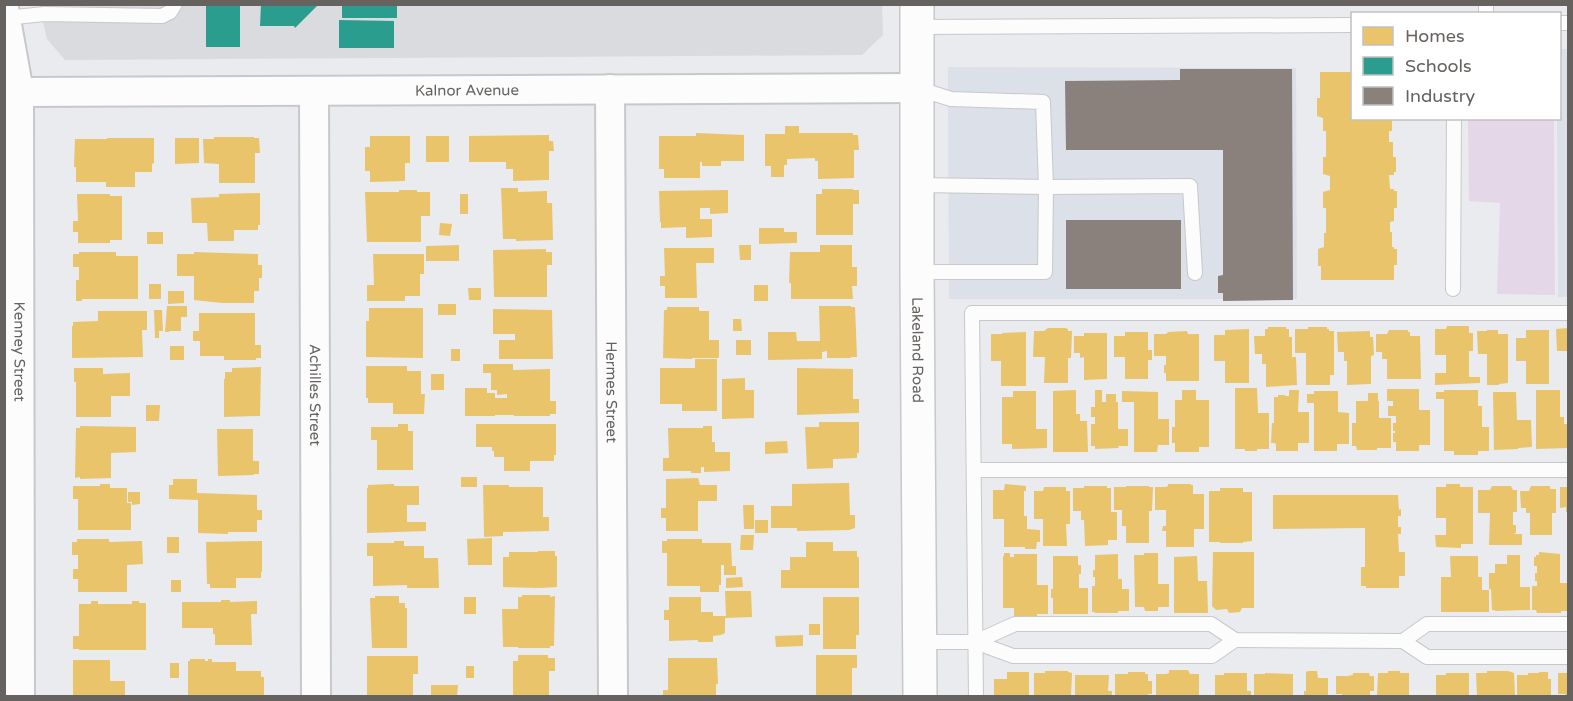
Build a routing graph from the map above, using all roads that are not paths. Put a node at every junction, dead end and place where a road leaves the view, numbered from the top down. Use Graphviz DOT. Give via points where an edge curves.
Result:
graph roads {
  1 [pos="175,4"];
  2 [pos="113,10"];
  3 [pos="5,13"];
  4 [pos="916,16"];
  5 [pos="1351,25"];
  6 [pos="916,88"];
  7 [pos="610,89"];
  8 [pos="19,92"];
  9 [pos="314,92"];
  10 [pos="1454,120"];
  11 [pos="916,185"];
  12 [pos="1046,186"];
  13 [pos="917,272"];
  14 [pos="1195,273"];
  15 [pos="1453,289"];
  16 [pos="1569,313"];
  17 [pos="974,470"];
  18 [pos="1569,470"];
  19 [pos="1569,624"];
  20 [pos="1235,640"];
  21 [pos="1403,641"];
  22 [pos="920,642"];
  23 [pos="975,642"];
  24 [pos="1569,657"];
  25 [pos="20,696"];
  26 [pos="316,696"];
  27 [pos="613,696"];
  28 [pos="920,696"];
  29 [pos="976,696"];
  1 -- 2 [label="lane" via="162,16"];
  2 -- 3 [label="lane"];
  3 -- 8 [label="street, Kenney Street"];
  4 -- 5 [label="lane"];
  4 -- 6 [label="street, Lakeland Road"];
  6 -- 7 [label="street, Kalnor Avenue"];
  6 -- 11 [label="street, Lakeland Road"];
  6 -- 12 [label="lane" via="951,99 1043,102"];
  7 -- 9 [label="street, Kalnor Avenue"];
  7 -- 27 [label="street, Hermes Street"];
  8 -- 9 [label="street, Kalnor Avenue"];
  8 -- 25 [label="street, Kenney Street"];
  9 -- 26 [label="street, Achilles Street"];
  10 -- 15 [label="lane"];
  11 -- 12 [label="lane"];
  11 -- 13 [label="street, Lakeland Road"];
  12 -- 13 [label="lane" via="1045,272"];
  12 -- 14 [label="lane" via="1191,186"];
  13 -- 22 [label="street, Lakeland Road"];
  16 -- 17 [label="lane" via="972,313"];
  17 -- 18 [label="lane"];
  17 -- 23 [label="lane"];
  19 -- 21 [label="lane" via="1428,624"];
  20 -- 21 [label="lane"];
  20 -- 23 [label="lane" via="1212,656 1013,656"];
  20 -- 23 [label="lane" via="1211,624 1015,624"];
  21 -- 24 [label="lane" via="1428,657"];
  22 -- 23 [label="lane"];
  22 -- 28 [label="street, Lakeland Road"];
  23 -- 29 [label="lane"];
}
